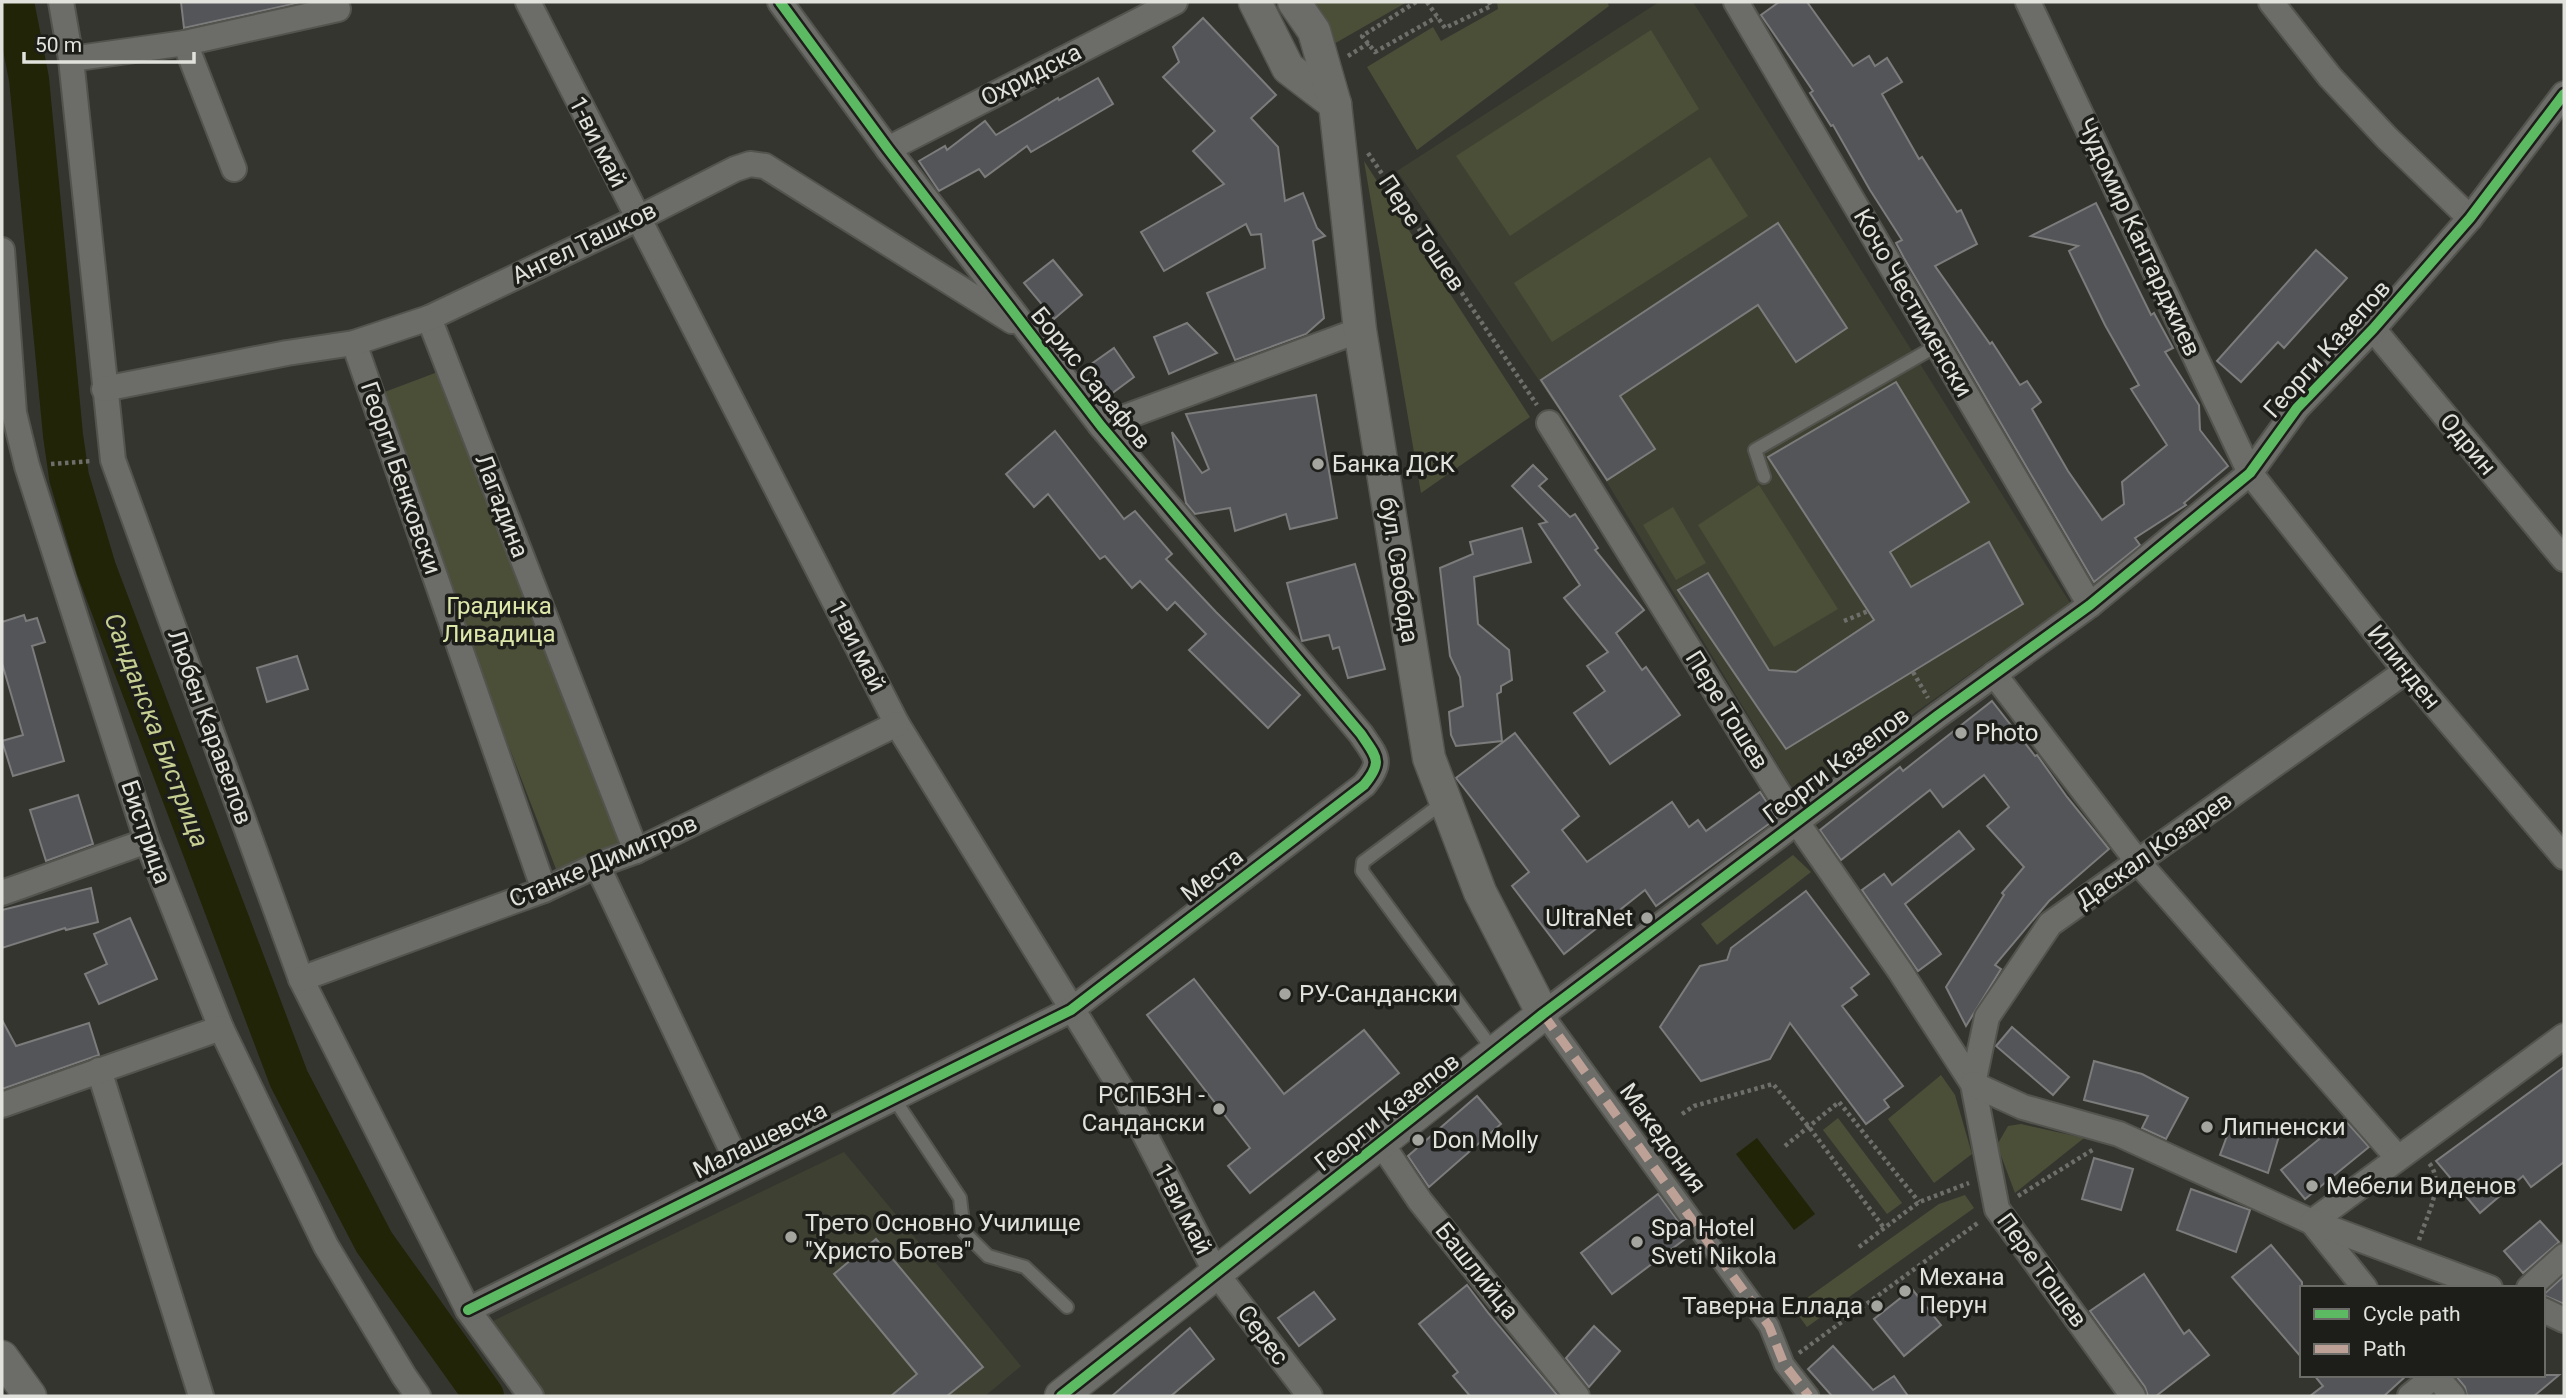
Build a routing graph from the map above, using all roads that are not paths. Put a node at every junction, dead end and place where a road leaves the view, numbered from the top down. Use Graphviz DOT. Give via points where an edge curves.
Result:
graph roads {
  1 [pos="61,2"];
  2 [pos="528,2"];
  3 [pos="780,2"];
  4 [pos="1175,2"];
  5 [pos="1255,2"];
  6 [pos="1294,2"];
  7 [pos="1736,2"];
  8 [pos="2028,2"];
  9 [pos="2271,2"];
  10 [pos="338,9"];
  11 [pos="185,43"];
  12 [pos="71,59"];
  13 [pos="2564,94"];
  14 [pos="1335,104"];
  15 [pos="888,149"];
  16 [pos="234,169"];
  17 [pos="2470,218"];
  18 [pos="637,219"];
  19 [pos="2,250"];
  20 [pos="429,318"];
  21 [pos="1025,329"];
  22 [pos="2373,329"];
  23 [pos="1360,330"];
  24 [pos="354,343"];
  25 [pos="1938,345"];
  26 [pos="104,389"];
  27 [pos="8,414"];
  28 [pos="1549,423"];
  29 [pos="1101,426"];
  30 [pos="2250,473"];
  31 [pos="1764,477"];
  32 [pos="2564,559"];
  33 [pos="2090,605"];
  34 [pos="2406,671"];
  35 [pos="1994,674"];
  36 [pos="897,724"];
  37 [pos="1375,771"];
  38 [pos="1446,801"];
  39 [pos="1796,821"];
  40 [pos="147,841"];
  41 [pos="636,850"];
  42 [pos="2564,857"];
  43 [pos="2138,862"];
  44 [pos="597,865"];
  45 [pos="544,890"];
  46 [pos="2,893"];
  47 [pos="301,979"];
  48 [pos="1072,1010"];
  49 [pos="1543,1014"];
  50 [pos="221,1027"];
  51 [pos="2564,1036"];
  52 [pos="1495,1052"];
  53 [pos="99,1070"];
  54 [pos="1973,1084"];
  55 [pos="893,1097"];
  56 [pos="2,1105"];
  57 [pos="1381,1143"];
  58 [pos="2407,1152"];
  59 [pos="742,1172"];
  60 [pos="2312,1222"];
  61 [pos="2564,1256"];
  62 [pos="1216,1273"];
  63 [pos="2363,1286"];
  64 [pos="2485,1286"];
  65 [pos="2531,1286"];
  66 [pos="1067,1307"];
  67 [pos="468,1310"];
  68 [pos="2545,1311"];
  69 [pos="2564,1320"];
  70 [pos="2,1357"];
  71 [pos="2434,1377"];
  72 [pos="2438,1377"];
  73 [pos="30,1396"];
  74 [pos="201,1396"];
  75 [pos="418,1396"];
  76 [pos="531,1396"];
  77 [pos="1061,1396"];
  78 [pos="1310,1396"];
  79 [pos="1577,1396"];
  80 [pos="1809,1396"];
  81 [pos="2133,1396"];
  82 [pos="2410,1396"];
  83 [pos="2453,1396"];
  1 -- 12 [label="street, Любен Каравелов"];
  2 -- 18 [label="street, 1-ви май"];
  3 -- 15 [label="street, Борис Сарафов"];
  4 -- 15 [label="street, Охридска"];
  5 -- 14 [label="street" via="1288,68"];
  6 -- 14 [label="street, бул. Свобода" via="1314,31"];
  7 -- 25 [label="street, Кочо Честименски"];
  8 -- 30 [label="street, Чудомир Кантарджиев"];
  9 -- 17 [label="street" via="2330,77"];
  10 -- 11 [label="street"];
  11 -- 12 [label="street"];
  11 -- 16 [label="street"];
  12 -- 26 [label="street, Любен Каравелов"];
  13 -- 17 [label="street, Георги Казепов"];
  14 -- 23 [label="street, бул. Свобода"];
  15 -- 21 [label="street, Борис Сарафов"];
  17 -- 22 [label="street, Георги Казепов"];
  18 -- 20 [label="street, Ангел Ташков"];
  18 -- 21 [label="street, Ангел Ташков" via="735,169 750,163 765,166"];
  18 -- 36 [label="street, 1-ви май"];
  19 -- 27 [label="street, Бистрица"];
  20 -- 24 [label="street, Ангел Ташков"];
  20 -- 41 [label="street, Лагадина"];
  21 -- 29 [label="street, Борис Сарафов"];
  22 -- 30 [label="street, Георги Казепов" via="2297,408"];
  22 -- 32 [label="street, Одрин"];
  23 -- 29 [label="street"];
  23 -- 38 [label="street, бул. Свобода" via="1429,758"];
  24 -- 26 [label="street, Ангел Ташков"];
  24 -- 45 [label="street, Георги Бенковски"];
  25 -- 31 [label="lane" via="1755,450"];
  25 -- 33 [label="street, Кочо Честименски"];
  26 -- 47 [label="street, Любен Каравелов" via="113,460"];
  27 -- 40 [label="street, Бистрица"];
  28 -- 39 [label="street, Пере Тошев"];
  29 -- 37 [label="street, Борис Сарафов" via="1361,734 1376,756"];
  30 -- 33 [label="street, Георги Казепов"];
  30 -- 34 [label="street, Илинден"];
  33 -- 35 [label="street, Георги Казепов"];
  34 -- 42 [label="street, Илинден"];
  34 -- 43 [label="street, Даскал Козарев"];
  35 -- 39 [label="street, Георги Казепов"];
  35 -- 43 [label="street"];
  36 -- 41 [label="street, Станке Димитров"];
  36 -- 48 [label="street, 1-ви май"];
  37 -- 48 [label="street, Места" via="1364,785"];
  38 -- 49 [label="street, бул. Свобода" via="1480,892"];
  38 -- 52 [label="lane" via="1363,862 1362,871"];
  39 -- 49 [label="street, Георги Казепов"];
  39 -- 54 [label="street, Пере Тошев"];
  40 -- 46 [label="street"];
  40 -- 50 [label="street, Бистрица"];
  41 -- 44 [label="street, Станке Димитров"];
  43 -- 54 [label="street, Даскал Козарев" via="2050,924 1987,1017"];
  43 -- 58 [label="street"];
  44 -- 45 [label="street, Станке Димитров"];
  44 -- 59 [label="street"];
  45 -- 47 [label="street, Станке Димитров"];
  47 -- 67 [label="street, Любен Каравелов"];
  48 -- 55 [label="street, Малашевска"];
  48 -- 62 [label="street, 1-ви май" via="1122,1090"];
  49 -- 52 [label="street, Георги Казепов"];
  49 -- 80 [label="street, Македония" via="1769,1326 1784,1364"];
  50 -- 53 [label="street"];
  50 -- 75 [label="street, Бистрица" via="326,1246"];
  51 -- 58 [label="street"];
  52 -- 57 [label="street, Георги Казепов"];
  53 -- 56 [label="street"];
  53 -- 74 [label="street"];
  54 -- 60 [label="street" via="2023,1107 2119,1134"];
  54 -- 81 [label="street, Пере Тошев" via="1997,1209"];
  55 -- 59 [label="street, Малашевска"];
  55 -- 66 [label="lane" via="960,1198 964,1232 988,1256 1025,1267"];
  57 -- 62 [label="street, Георги Казепов"];
  57 -- 79 [label="street, Башлийца" via="1420,1201"];
  58 -- 60 [label="street"];
  59 -- 67 [label="street, Малашевска"];
  60 -- 63 [label="street"];
  60 -- 64 [label="street"];
  61 -- 65 [label="street"];
  62 -- 77 [label="street, Георги Казепов"];
  62 -- 78 [label="street, Серес"];
  67 -- 76 [label="street, Любен Каравелов"];
  68 -- 69 [label="street"];
  70 -- 73 [label="street"];
  71 -- 82 [label="street"];
  72 -- 83 [label="street"];
}
